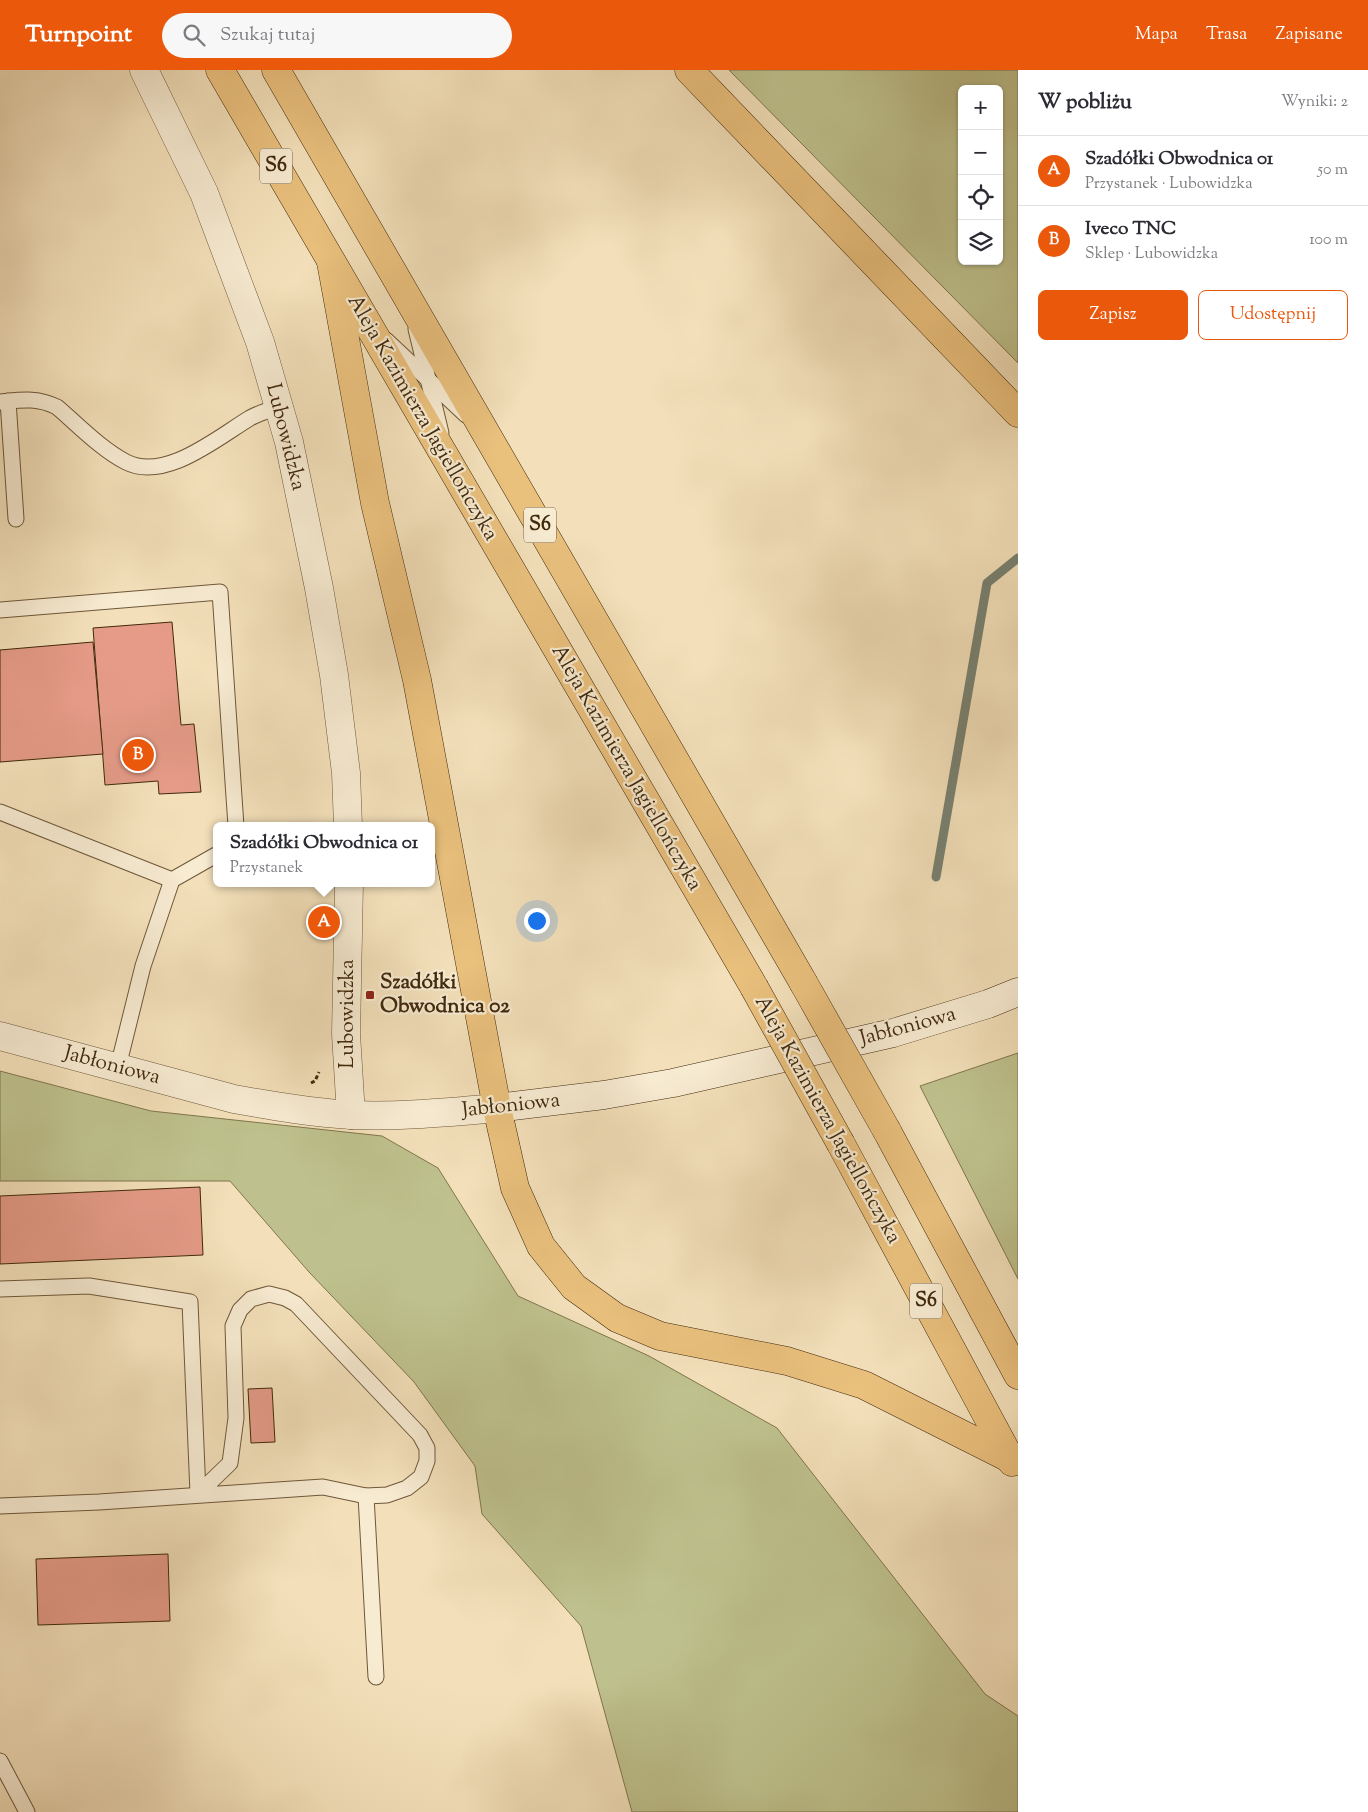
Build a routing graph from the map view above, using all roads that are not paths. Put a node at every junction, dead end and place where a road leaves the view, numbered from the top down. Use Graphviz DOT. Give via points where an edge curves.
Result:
graph roads {
  1 [pos="144,70"];
  2 [pos="220,70"];
  3 [pos="276,70"];
  4 [pos="689,70"];
  5 [pos="331,262"];
  6 [pos="409,298"];
  7 [pos="367,322"];
  8 [pos="428,379"];
  9 [pos="4,402"];
  10 [pos="279,407"];
  11 [pos="1018,413"];
  12 [pos="489,436"];
  13 [pos="447,460"];
  14 [pos="16,519"];
  15 [pos="0,610"];
  16 [pos="0,812"];
  17 [pos="236,822"];
  18 [pos="348,822"];
  19 [pos="213,857"];
  20 [pos="172,880"];
  21 [pos="349,887"];
  22 [pos="1018,992"];
  23 [pos="0,1036"];
  24 [pos="118,1067"];
  25 [pos="497,1108"];
  26 [pos="351,1115"];
  27 [pos="0,1289"];
  28 [pos="1018,1375"];
  29 [pos="1014,1466"];
  30 [pos="198,1494"];
  31 [pos="366,1496"];
  32 [pos="0,1506"];
  33 [pos="376,1677"];
  34 [pos="0,1760"];
  35 [pos="27,1812"];
  1 -- 10 [label="street, Lubowidzka" via="204,193 260,342"];
  2 -- 5 [label="highway, Aleja Kazimierza Jagiellończyka / S6"];
  3 -- 6 [label="highway, S6"];
  4 -- 11 [label="highway"];
  5 -- 7 [label="highway, Aleja Kazimierza Jagiellończyka / S6"];
  5 -- 25 [label="highway" via="375,503 417,680"];
  6 -- 8 [label="lane"];
  6 -- 12 [label="highway, S6"];
  7 -- 8 [label="lane"];
  7 -- 13 [label="highway, Aleja Kazimierza Jagiellończyka / S6"];
  8 -- 12 [label="lane"];
  8 -- 13 [label="lane"];
  9 -- 10 [label="lane" via="46,401 116,457 151,468 181,460 252,417"];
  9 -- 14 [label="lane"];
  10 -- 18 [label="street, Lubowidzka" via="319,588 334,675 346,772"];
  12 -- 28 [label="highway, S6, bridge" via="887,1131"];
  13 -- 29 [label="highway, Aleja Kazimierza Jagiellończyka / S6, bridge" via="754,988"];
  15 -- 17 [label="lane" via="220,592"];
  16 -- 20 [label="lane"];
  19 -- 20 [label="lane"];
  20 -- 24 [label="lane" via="143,966"];
  21 -- 26 [label="street, Lubowidzka" via="346,1034"];
  22 -- 25 [label="street, Jabłoniowa" via="893,1033 702,1076 604,1095"];
  23 -- 24 [label="street, Jabłoniowa"];
  24 -- 26 [label="street, Jabłoniowa" via="234,1100"];
  25 -- 26 [label="street, Jabłoniowa"];
  25 -- 29 [label="highway" via="515,1188 541,1246 574,1287 617,1318 660,1336 787,1361 864,1385"];
  27 -- 30 [label="lane" via="89,1286 190,1302"];
  30 -- 31 [label="lane" via="323,1486"];
  30 -- 31 [label="lane" via="230,1464 236,1418 233,1326 240,1310 251,1298 269,1294 296,1304 420,1435 426,1448 422,1477 407,1488 387,1495"];
  30 -- 32 [label="lane"];
  31 -- 33 [label="lane"];
  34 -- 35 [label="lane"];
}
